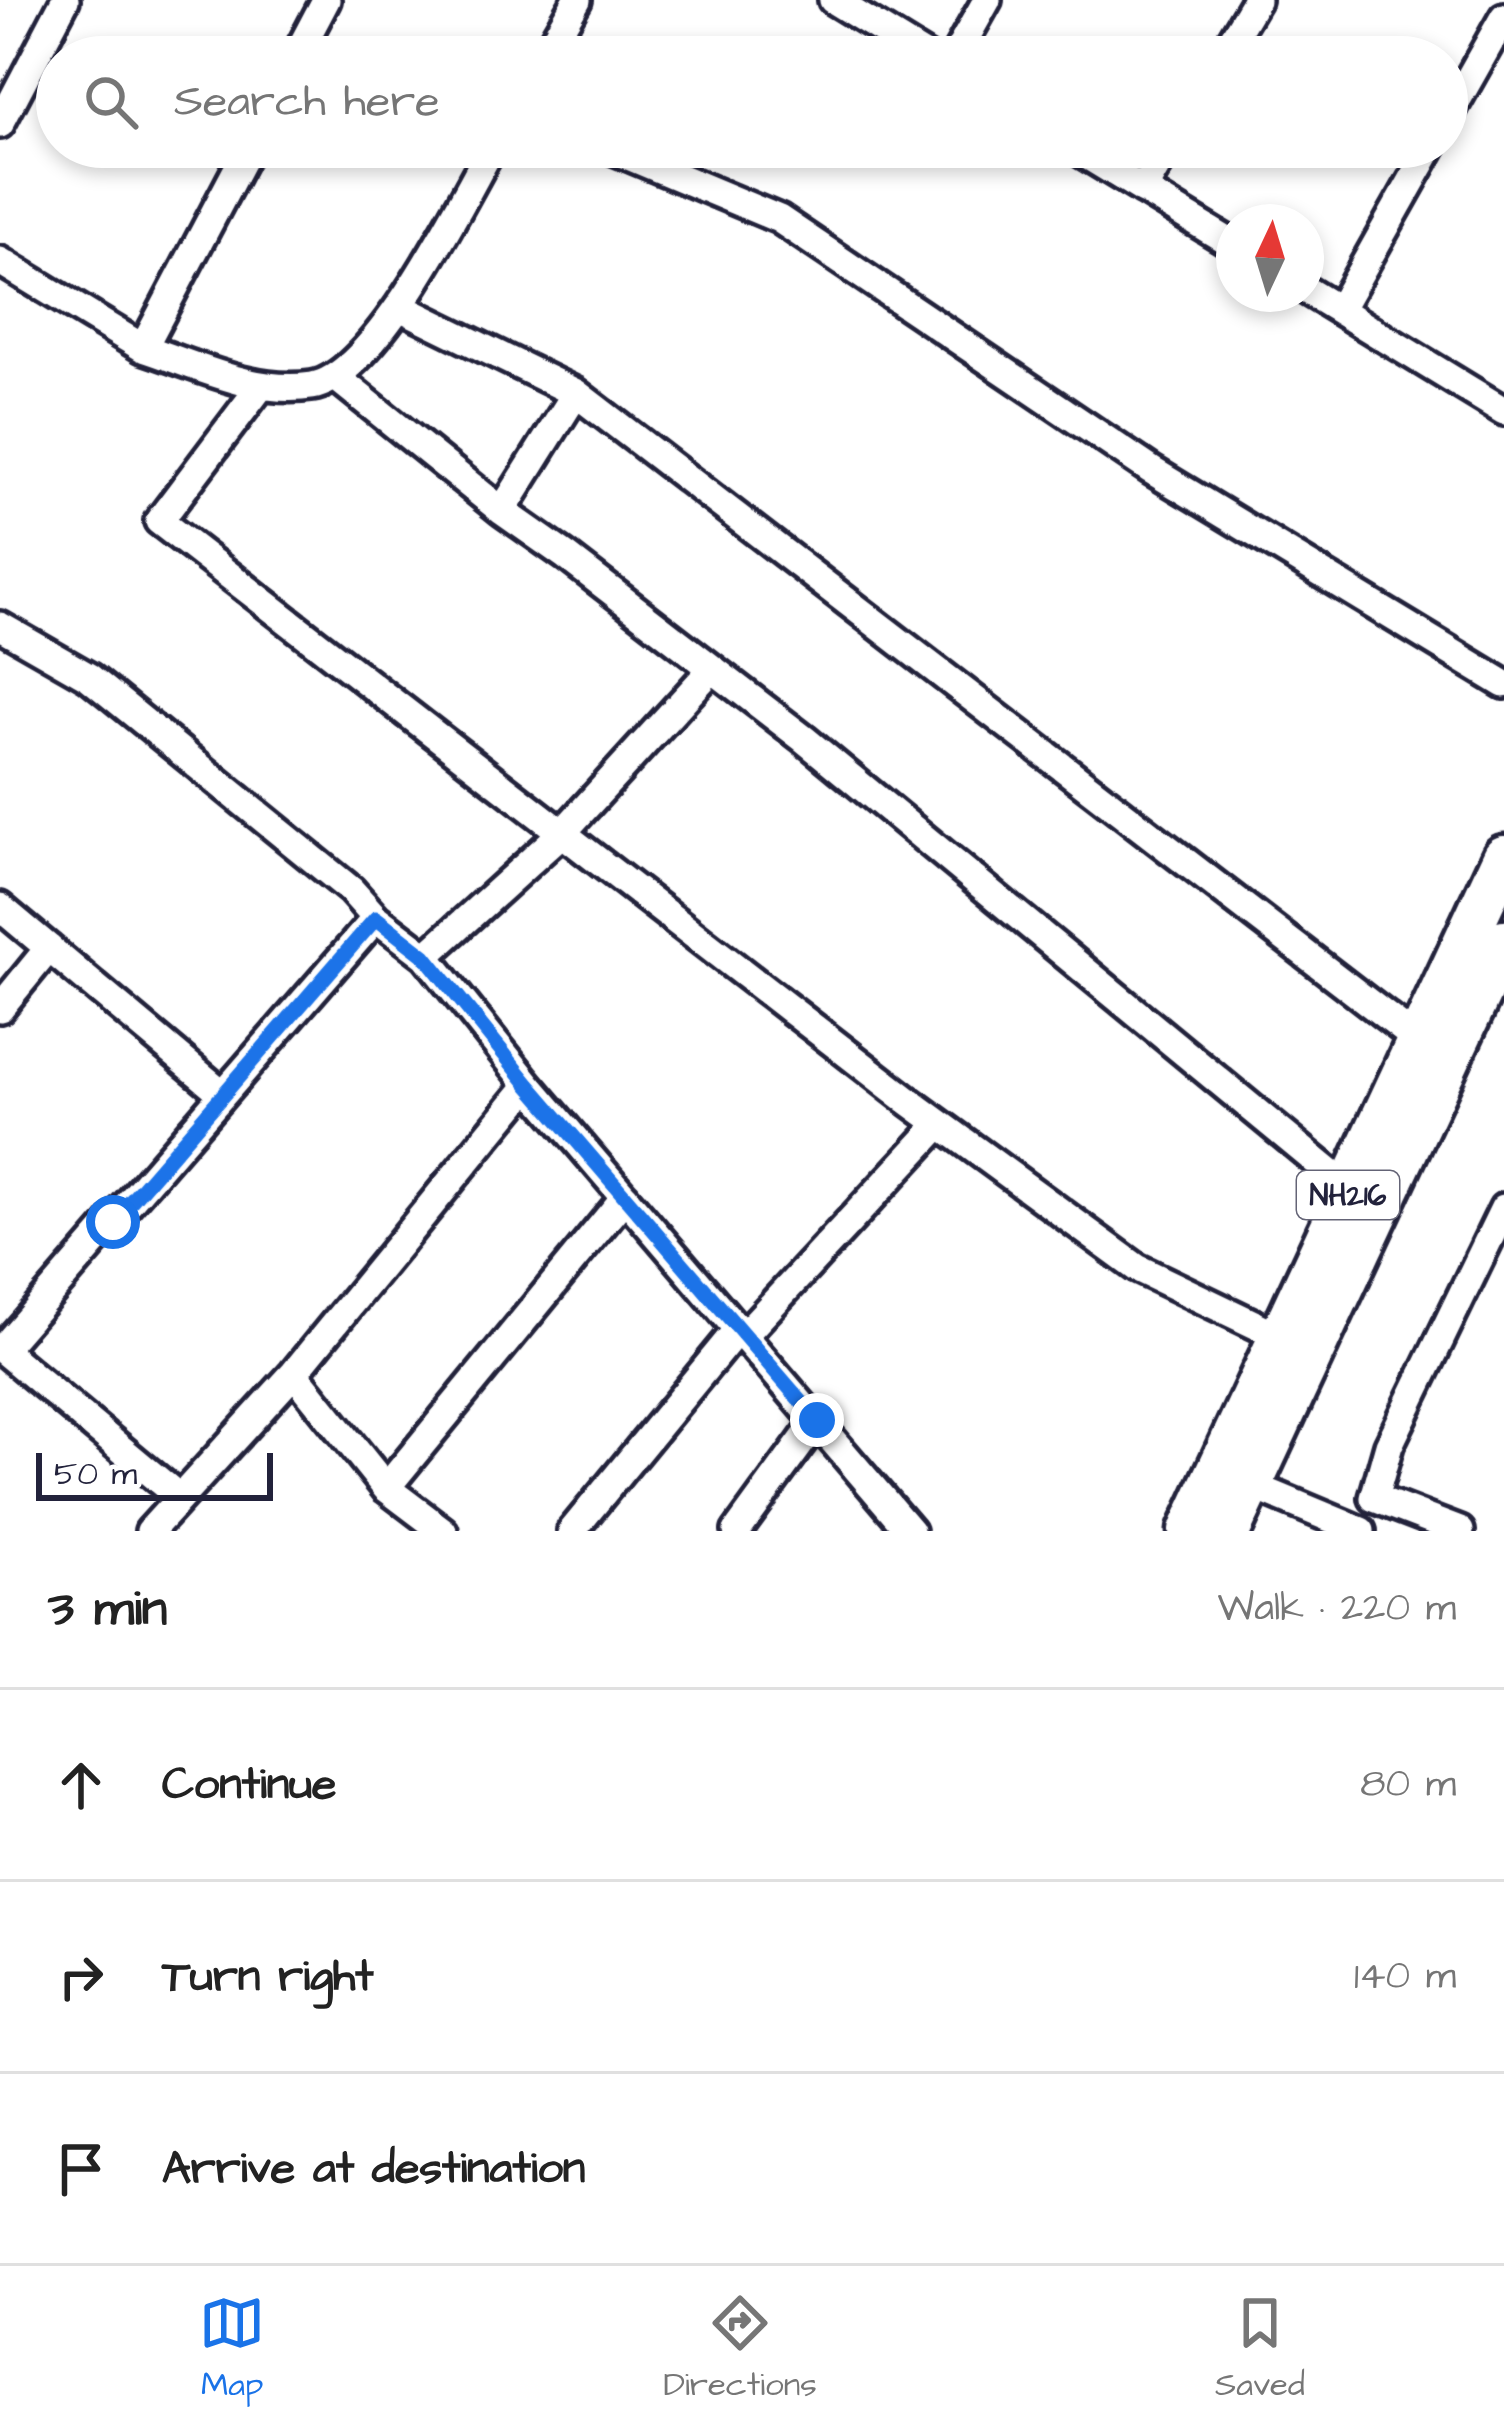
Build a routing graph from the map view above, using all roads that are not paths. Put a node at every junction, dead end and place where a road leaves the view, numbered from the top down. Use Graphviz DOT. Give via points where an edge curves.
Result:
graph roads {
  1 [pos="65,0"];
  2 [pos="326,0"];
  3 [pos="578,0"];
  4 [pos="833,0"];
  5 [pos="987,0"];
  6 [pos="1256,0"];
  7 [pos="1504,17"];
  8 [pos="46,36"];
  9 [pos="307,36"];
  10 [pos="557,36"];
  11 [pos="892,36"];
  12 [pos="967,36"];
  13 [pos="1235,36"];
  14 [pos="36,55"];
  15 [pos="1468,81"];
  16 [pos="0,124"];
  17 [pos="237,168"];
  18 [pos="480,168"];
  19 [pos="657,168"];
  20 [pos="1107,168"];
  21 [pos="1156,168"];
  22 [pos="1419,168"];
  23 [pos="1143,190"];
  24 [pos="1216,234"];
  25 [pos="0,261"];
  26 [pos="1324,301"];
  27 [pos="400,307"];
  28 [pos="1340,310"];
  29 [pos="142,348"];
  30 [pos="337,377"];
  31 [pos="261,386"];
  32 [pos="576,393"];
  33 [pos="1504,411"];
  34 [pos="502,511"];
  35 [pos="1,629"];
  36 [pos="712,669"];
  37 [pos="1504,684"];
  38 [pos="564,831"];
  39 [pos="1504,857"];
  40 [pos="0,907"];
  41 [pos="376,918"];
  42 [pos="1504,941"];
  43 [pos="49,948"];
  44 [pos="425,956"];
  45 [pos="0,1008"];
  46 [pos="1420,1042"];
  47 [pos="529,1085"];
  48 [pos="223,1094"];
  49 [pos="940,1124"];
  50 [pos="1351,1190"];
  51 [pos="625,1197"];
  52 [pos="1504,1208"];
  53 [pos="740,1333"];
  54 [pos="1281,1337"];
  55 [pos="1,1348"];
  56 [pos="294,1373"];
  57 [pos="817,1420"];
  58 [pos="1234,1478"];
  59 [pos="386,1488"];
  60 [pos="180,1498"];
  61 [pos="150,1531"];
  62 [pos="443,1531"];
  63 [pos="572,1531"];
  64 [pos="737,1531"];
  65 [pos="910,1531"];
  66 [pos="1190,1531"];
  67 [pos="1228,1531"];
  68 [pos="1361,1531"];
  69 [pos="1460,1531"];
  1 -- 8 [label="street"];
  2 -- 9 [label="street"];
  3 -- 10 [label="street"];
  4 -- 11 [label="street"];
  5 -- 12 [label="street"];
  6 -- 13 [label="street"];
  7 -- 15 [label="street"];
  14 -- 16 [label="street"];
  17 -- 29 [label="street"];
  18 -- 27 [label="street"];
  19 -- 37 [label="street" via="779,219 1151,470"];
  20 -- 23 [label="street"];
  21 -- 23 [label="street"];
  22 -- 28 [label="street"];
  23 -- 24 [label="street"];
  25 -- 29 [label="street"];
  26 -- 28 [label="street"];
  27 -- 30 [label="street"];
  27 -- 32 [label="street"];
  28 -- 33 [label="street"];
  29 -- 31 [label="street"];
  30 -- 31 [label="street" via="313,386"];
  30 -- 34 [label="street"];
  31 -- 38 [label="street" via="159,521"];
  32 -- 34 [label="street"];
  32 -- 46 [label="street"];
  34 -- 36 [label="street"];
  35 -- 41 [label="street" via="89,677"];
  36 -- 38 [label="street"];
  36 -- 50 [label="street"];
  38 -- 44 [label="street"];
  38 -- 49 [label="street"];
  39 -- 46 [label="highway, NH216"];
  40 -- 43 [label="street"];
  41 -- 44 [label="street"];
  41 -- 48 [label="street"];
  42 -- 58 [label="highway, NH216"];
  43 -- 45 [label="street"];
  43 -- 48 [label="street"];
  44 -- 47 [label="street"];
  46 -- 50 [label="highway, NH216"];
  47 -- 51 [label="street"];
  47 -- 56 [label="street"];
  48 -- 55 [label="street"];
  49 -- 53 [label="street"];
  49 -- 54 [label="street" via="1138,1268"];
  50 -- 54 [label="highway, NH216"];
  51 -- 53 [label="street"];
  51 -- 59 [label="street"];
  52 -- 69 [label="street" via="1389,1445 1374,1498"];
  53 -- 57 [label="street"];
  53 -- 63 [label="street"];
  54 -- 58 [label="highway, NH216"];
  55 -- 60 [label="street"];
  56 -- 59 [label="street"];
  56 -- 60 [label="street"];
  57 -- 64 [label="street"];
  57 -- 65 [label="street"];
  58 -- 66 [label="highway, NH216"];
  58 -- 67 [label="highway, NH216"];
  58 -- 68 [label="street"];
  59 -- 62 [label="street"];
  60 -- 61 [label="street"];
}
